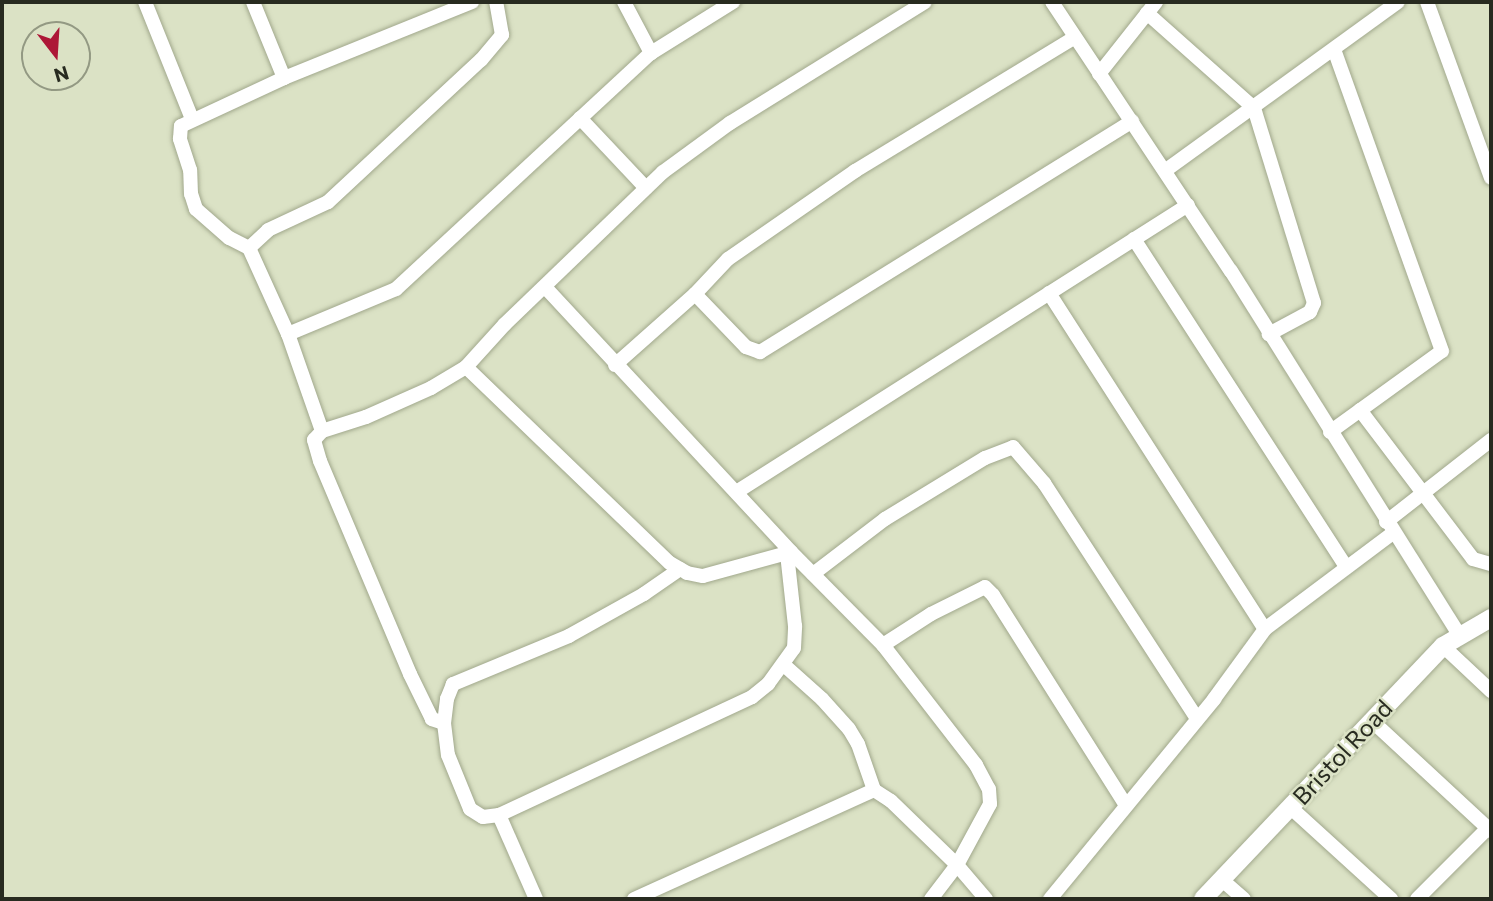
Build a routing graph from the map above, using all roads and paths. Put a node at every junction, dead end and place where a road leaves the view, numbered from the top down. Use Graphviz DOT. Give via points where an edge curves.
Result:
graph roads {
  1 [pos="145,2"];
  2 [pos="253,2"];
  3 [pos="472,2"];
  4 [pos="496,2"];
  5 [pos="624,2"];
  6 [pos="733,2"];
  7 [pos="925,2"];
  8 [pos="1052,2"];
  9 [pos="1398,2"];
  10 [pos="1427,2"];
  11 [pos="1152,8"];
  12 [pos="1074,38"];
  13 [pos="1334,50"];
  14 [pos="651,53"];
  15 [pos="1099,74"];
  16 [pos="284,78"];
  17 [pos="1254,108"];
  18 [pos="580,118"];
  19 [pos="192,119"];
  20 [pos="1132,121"];
  21 [pos="1166,170"];
  22 [pos="1491,178"];
  23 [pos="646,187"];
  24 [pos="1188,205"];
  25 [pos="1134,239"];
  26 [pos="249,248"];
  27 [pos="545,287"];
  28 [pos="1049,293"];
  29 [pos="695,295"];
  30 [pos="288,334"];
  31 [pos="1269,334"];
  32 [pos="615,365"];
  33 [pos="466,367"];
  34 [pos="1360,410"];
  35 [pos="322,431"];
  36 [pos="1330,432"];
  37 [pos="1491,440"];
  38 [pos="738,491"];
  39 [pos="1425,492"];
  40 [pos="1389,528"];
  41 [pos="789,552"];
  42 [pos="1491,564"];
  43 [pos="1346,567"];
  44 [pos="680,569"];
  45 [pos="813,574"];
  46 [pos="1491,618"];
  47 [pos="1265,629"];
  48 [pos="1459,635"];
  49 [pos="883,645"];
  50 [pos="1443,646"];
  51 [pos="784,665"];
  52 [pos="1491,691"];
  53 [pos="1197,719"];
  54 [pos="1371,720"];
  55 [pos="444,723"];
  56 [pos="874,790"];
  57 [pos="1126,805"];
  58 [pos="1290,807"];
  59 [pos="499,815"];
  60 [pos="1489,829"];
  61 [pos="957,865"];
  62 [pos="1222,879"];
  63 [pos="669,884"];
  64 [pos="536,899"];
  65 [pos="634,899"];
  66 [pos="676,899"];
  67 [pos="931,899"];
  68 [pos="986,899"];
  69 [pos="1050,899"];
  70 [pos="1203,899"];
  71 [pos="1244,899"];
  72 [pos="1391,899"];
  73 [pos="1417,899"];
  1 -- 19 [label="street"];
  2 -- 16 [label="street"];
  3 -- 16 [label="street"];
  4 -- 26 [label="street" via="502,34 481,60 328,202 268,230"];
  5 -- 14 [label="street"];
  6 -- 14 [label="street"];
  7 -- 23 [label="street" via="730,123"];
  8 -- 12 [label="street"];
  9 -- 13 [label="street"];
  10 -- 22 [label="street"];
  11 -- 15 [label="street"];
  11 -- 17 [label="street"];
  12 -- 15 [label="street"];
  12 -- 29 [label="street" via="866,164 728,259"];
  13 -- 17 [label="street"];
  13 -- 34 [label="street" via="1442,351"];
  14 -- 18 [label="street"];
  15 -- 20 [label="street"];
  16 -- 19 [label="street"];
  17 -- 21 [label="street"];
  17 -- 31 [label="street" via="1314,303 1310,312"];
  18 -- 23 [label="street"];
  18 -- 30 [label="street" via="396,289"];
  19 -- 26 [label="street" via="179,131 196,209 229,238"];
  20 -- 21 [label="street"];
  20 -- 29 [label="street" via="760,352 746,347"];
  21 -- 24 [label="street"];
  23 -- 27 [label="street"];
  24 -- 25 [label="street"];
  24 -- 31 [label="street"];
  25 -- 28 [label="street"];
  25 -- 43 [label="street"];
  26 -- 30 [label="street"];
  27 -- 32 [label="street"];
  27 -- 33 [label="street"];
  28 -- 38 [label="street"];
  28 -- 47 [label="street"];
  29 -- 32 [label="street"];
  30 -- 35 [label="street"];
  31 -- 36 [label="street"];
  32 -- 38 [label="street"];
  33 -- 35 [label="street" via="366,417"];
  33 -- 44 [label="street"];
  34 -- 36 [label="street"];
  34 -- 39 [label="street"];
  35 -- 55 [label="street" via="314,440 320,461 410,674 432,719"];
  36 -- 40 [label="street"];
  37 -- 39 [label="street"];
  38 -- 41 [label="street"];
  39 -- 40 [label="street"];
  39 -- 42 [label="street" via="1473,559"];
  40 -- 43 [label="street"];
  40 -- 48 [label="street"];
  41 -- 44 [label="street" via="709,575"];
  41 -- 45 [label="street"];
  41 -- 51 [label="street" via="795,635 794,648"];
  43 -- 47 [label="street"];
  44 -- 55 [label="street" via="569,636 453,684"];
  45 -- 49 [label="street"];
  45 -- 53 [label="street" via="885,519 985,458 1013,447 1044,483"];
  46 -- 48 [label="street, Bristol Road"];
  47 -- 53 [label="street"];
  48 -- 50 [label="street, Bristol Road"];
  49 -- 57 [label="street" via="985,587"];
  49 -- 61 [label="street" via="976,765 989,789 990,804"];
  50 -- 52 [label="street"];
  50 -- 54 [label="street, Bristol Road"];
  51 -- 56 [label="street" via="849,729"];
  51 -- 59 [label="street" via="745,701"];
  53 -- 57 [label="street"];
  54 -- 58 [label="street, Bristol Road"];
  54 -- 60 [label="street"];
  55 -- 59 [label="street" via="451,766 470,808 484,817"];
  56 -- 61 [label="street"];
  56 -- 63 [label="street"];
  57 -- 69 [label="street"];
  58 -- 62 [label="street, Bristol Road"];
  58 -- 72 [label="street"];
  59 -- 64 [label="street"];
  60 -- 73 [label="street"];
  61 -- 67 [label="street"];
  61 -- 68 [label="street"];
  62 -- 70 [label="street, Bristol Road"];
  62 -- 71 [label="street"];
  63 -- 65 [label="street"];
  63 -- 66 [label="street"];
}
